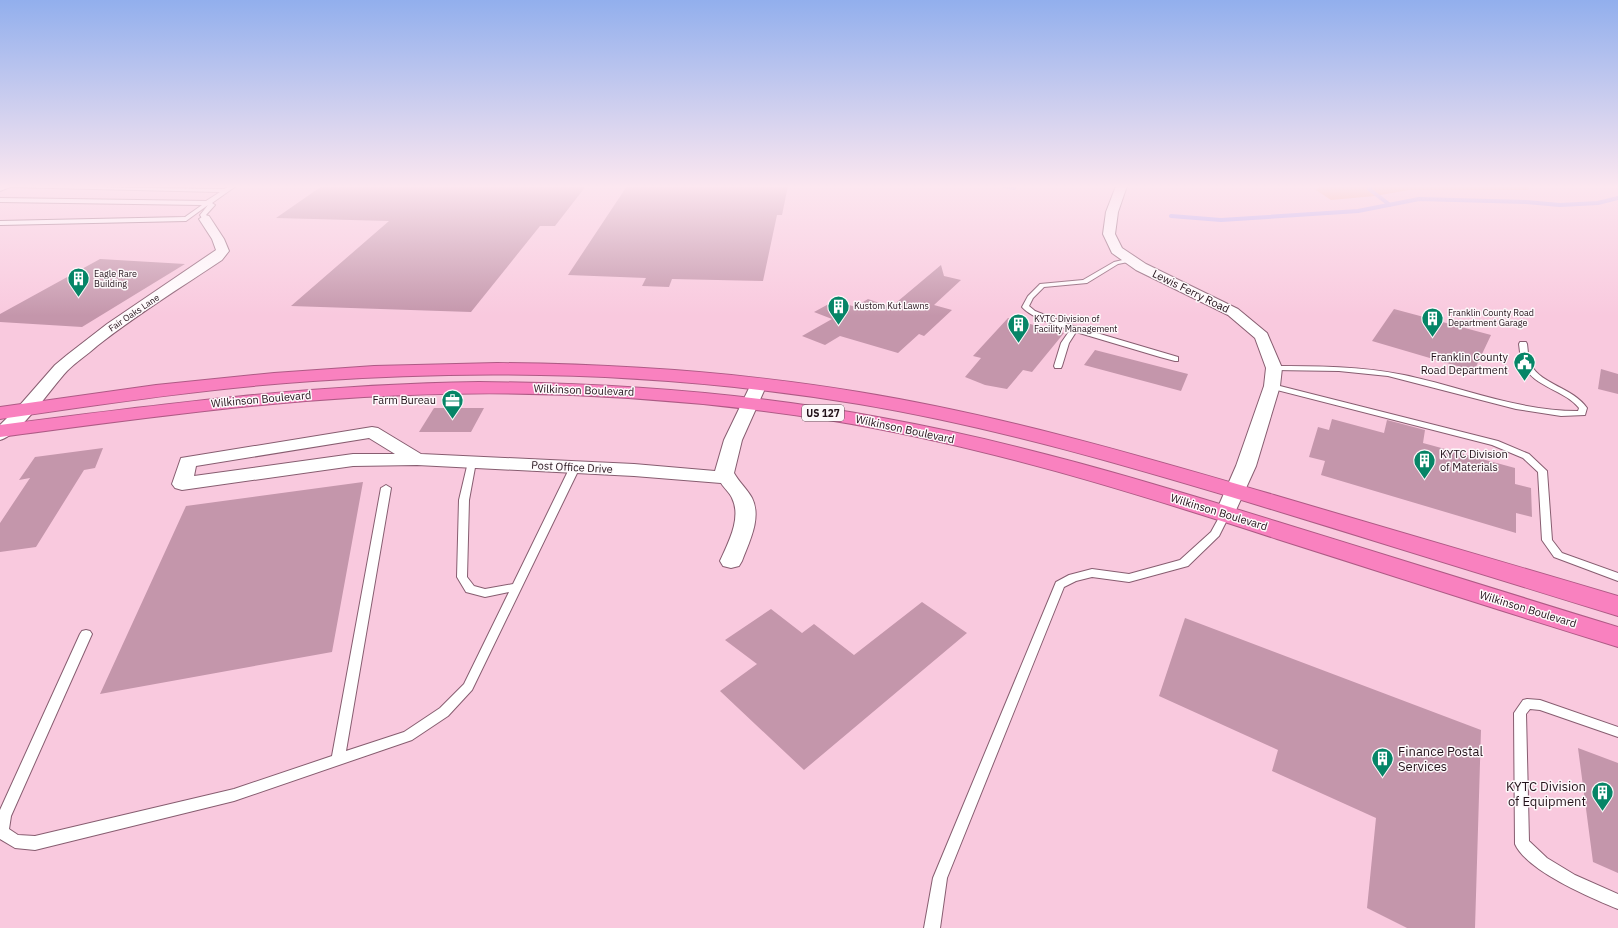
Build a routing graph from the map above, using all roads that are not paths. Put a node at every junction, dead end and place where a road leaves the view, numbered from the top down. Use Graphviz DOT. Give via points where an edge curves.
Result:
graph roads {
  1 [pos="211,229"];
  2 [pos="1110,229"];
  3 [pos="1131,260"];
  4 [pos="1075,328"];
  5 [pos="1523,344"];
  6 [pos="1175,359"];
  7 [pos="1058,366"];
  8 [pos="1274,368"];
  9 [pos="759,384"];
  10 [pos="1272,386"];
  11 [pos="751,403"];
  12 [pos="26,409"];
  13 [pos="1,428"];
  14 [pos="417,459"];
  15 [pos="472,462"];
  16 [pos="575,467"];
  17 [pos="726,478"];
  18 [pos="386,488"];
  19 [pos="1235,490"];
  20 [pos="1225,514"];
  21 [pos="731,561"];
  22 [pos="1618,577"];
  23 [pos="517,587"];
  24 [pos="1618,606"];
  25 [pos="86,634"];
  26 [pos="1618,637"];
  27 [pos="1618,732"];
  28 [pos="338,760"];
  29 [pos="1618,902"];
  30 [pos="932,928"];
  1 -- 12 [label="street, Fair Oaks Lane" via="223,251 217,258 100,336 61,368"];
  2 -- 3 [label="street, Lewis Ferry Road" via="1109,234 1117,250"];
  3 -- 4 [label="lane" via="1116,263 1085,282 1042,285 1026,303 1027,311"];
  3 -- 8 [label="street, Lewis Ferry Road" via="1233,312 1262,336"];
  4 -- 6 [label="lane"];
  4 -- 7 [label="lane" via="1065,343"];
  5 -- 8 [label="lane" via="1526,364 1534,376 1578,400 1583,408 1582,413 1568,414 1526,408 1377,372 1333,368"];
  8 -- 10 [label="street, Lewis Ferry Road"];
  9 -- 11 [label="street"];
  9 -- 12 [label="highway, Wilkinson Boulevard / US 127" via="580,370 409,370 230,383"];
  9 -- 19 [label="highway, Wilkinson Boulevard / US 127" via="843,395 962,416"];
  10 -- 19 [label="street, Lewis Ferry Road" via="1246,466"];
  10 -- 22 [label="lane" via="1495,443 1526,456 1542,470 1547,540 1558,555"];
  11 -- 13 [label="highway, Wilkinson Boulevard / US 127" via="596,390 505,387 413,388 227,402"];
  11 -- 17 [label="street" via="733,440 725,468"];
  11 -- 20 [label="highway, Wilkinson Boulevard / US 127" via="872,422 981,445 1089,473"];
  12 -- 13 [label="highway, Wilkinson Boulevard / US 127"];
  14 -- 14 [label="street, Post Office Drive" via="353,460 182,484 188,462 372,432"];
  14 -- 15 [label="street, Post Office Drive"];
  15 -- 16 [label="street, Post Office Drive"];
  15 -- 23 [label="lane" via="464,500 462,577 470,589 485,593"];
  16 -- 17 [label="street, Post Office Drive"];
  16 -- 23 [label="lane"];
  17 -- 21 [label="street" via="737,489 743,500 745,512 744,524"];
  18 -- 28 [label="lane"];
  19 -- 20 [label="street, Lewis Ferry Road"];
  19 -- 24 [label="highway, Wilkinson Boulevard / US 127"];
  20 -- 26 [label="highway, Wilkinson Boulevard / US 127"];
  20 -- 30 [label="lane" via="1215,534 1184,563 1129,578 1092,573 1060,585 940,878"];
  23 -- 28 [label="lane" via="468,687 444,712 408,736"];
  25 -- 28 [label="lane" via="4,816 2,832 15,841 35,843 234,795"];
  27 -- 29 [label="lane" via="1540,705 1527,704 1520,713 1522,844 1547,866 1570,880"];
}
